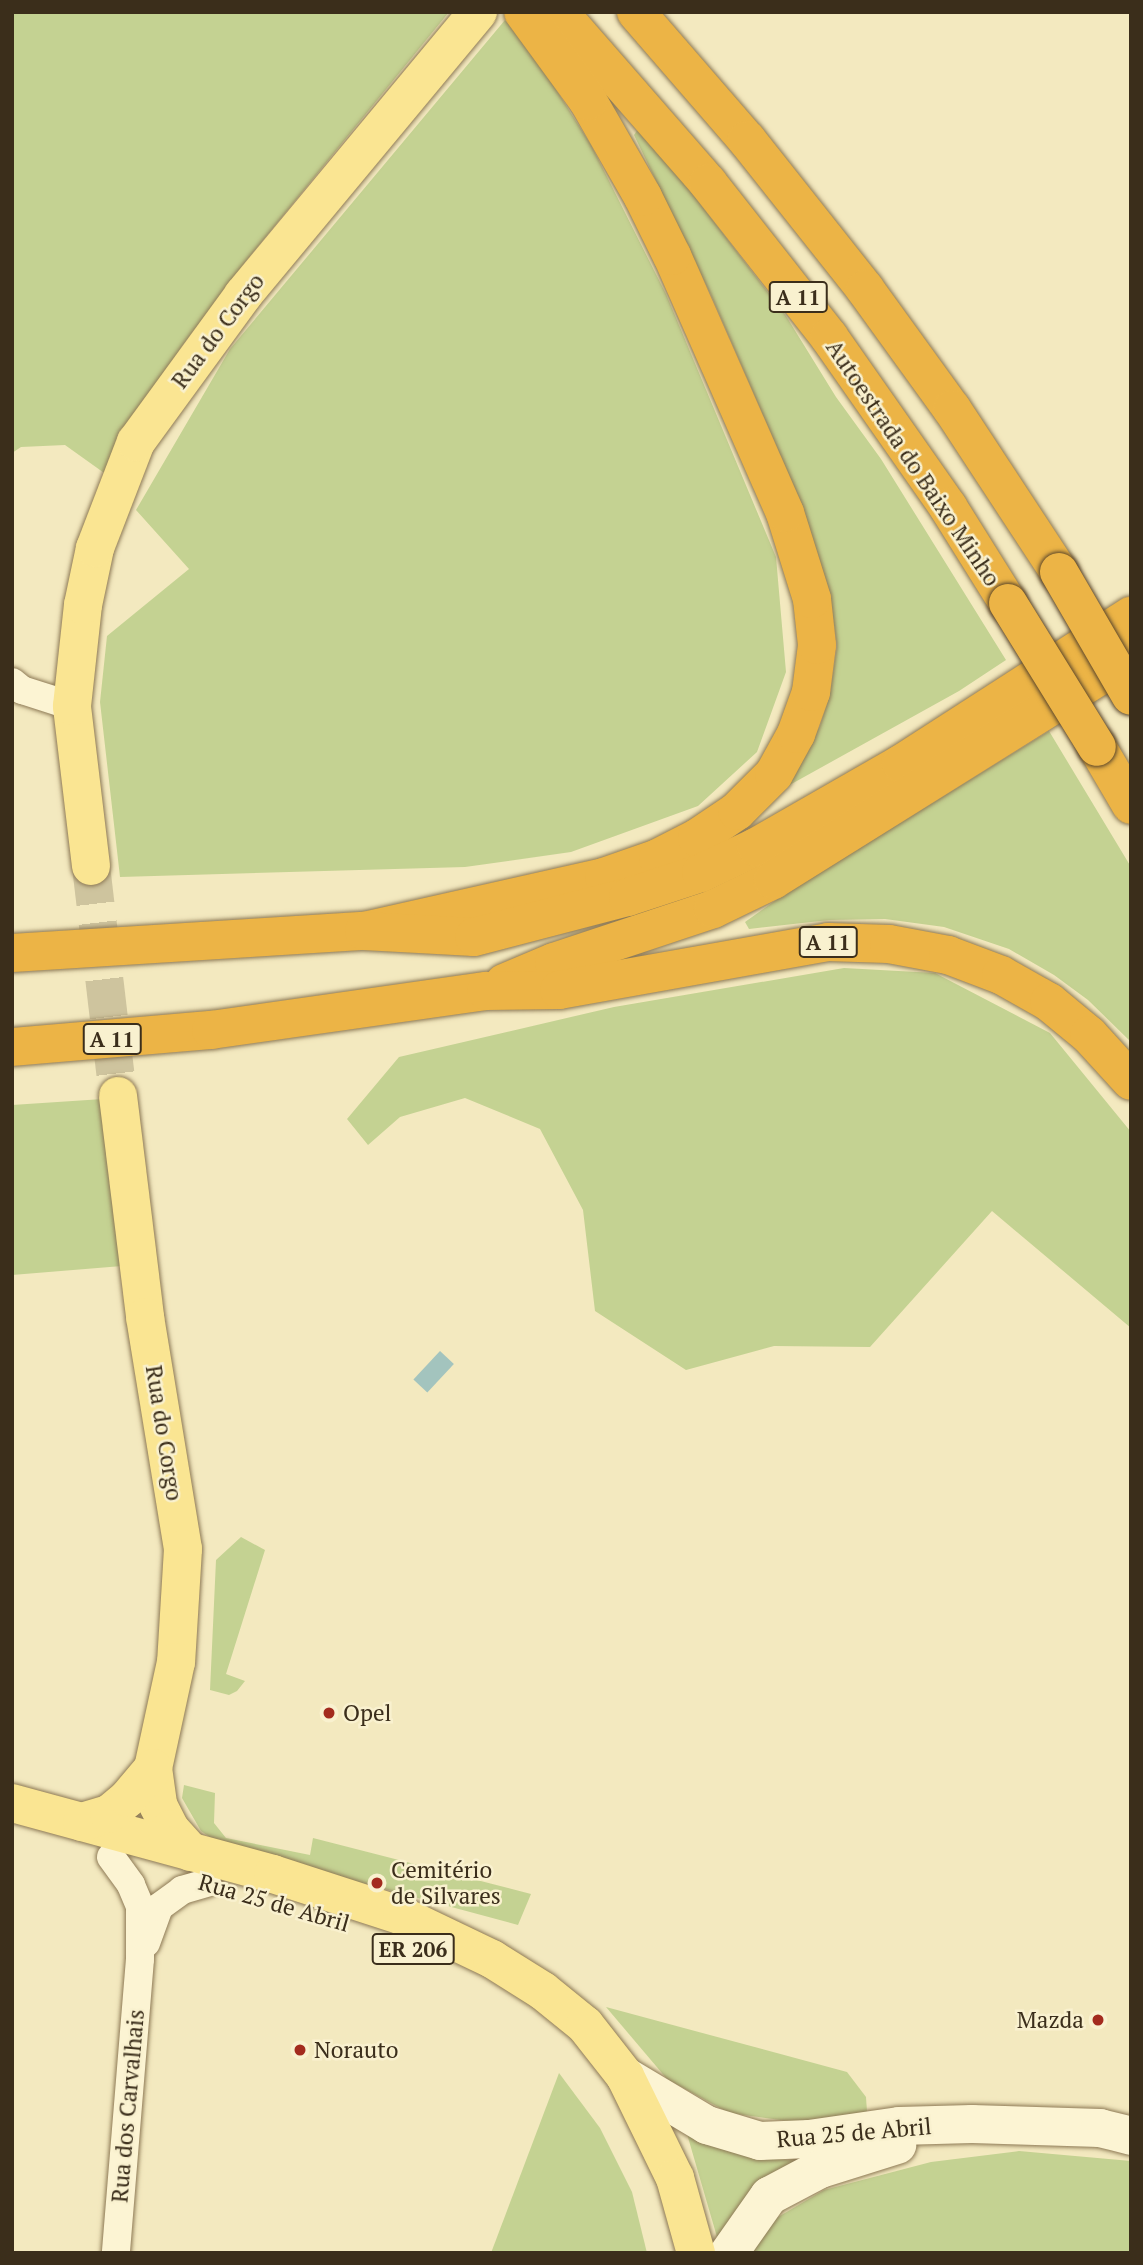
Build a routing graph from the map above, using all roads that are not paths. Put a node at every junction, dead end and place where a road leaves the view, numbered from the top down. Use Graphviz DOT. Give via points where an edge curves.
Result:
graph roads {
  1 [pos="478,12"];
  2 [pos="523,12"];
  3 [pos="559,12"];
  4 [pos="636,12"];
  5 [pos="1131,616"];
  6 [pos="1131,656"];
  7 [pos="12,682"];
  8 [pos="1131,696"];
  9 [pos="72,706"];
  10 [pos="1131,805"];
  11 [pos="91,866"];
  12 [pos="364,931"];
  13 [pos="12,953"];
  14 [pos="485,991"];
  15 [pos="12,1047"];
  16 [pos="1131,1081"];
  17 [pos="118,1096"];
  18 [pos="153,1768"];
  19 [pos="12,1803"];
  20 [pos="82,1822"];
  21 [pos="12,1831"];
  22 [pos="111,1857"];
  23 [pos="199,1867"];
  24 [pos="140,1959"];
  25 [pos="625,2076"];
  26 [pos="972,2124"];
  27 [pos="1131,2136"];
  28 [pos="116,2253"];
  29 [pos="670,2253"];
  30 [pos="696,2253"];
  31 [pos="729,2253"];
  1 -- 9 [label="main road, Rua do Corgo" via="243,295 136,442 95,548 83,605"];
  2 -- 12 [label="highway" via="588,101 643,197 785,513 812,599 817,645 811,692 796,734 774,774 737,811 697,838 604,877"];
  3 -- 10 [label="highway, Autoestrada do Baixo Minho / A 11, bridge" via="708,183 829,337 918,462"];
  4 -- 8 [label="highway, A 11, bridge" via="747,140 858,280 966,430 1059,572"];
  5 -- 12 [label="highway" via="901,764 756,848 701,873 558,918 474,937"];
  6 -- 14 [label="highway, A 11" via="773,880 713,909 554,962"];
  7 -- 9 [label="street" via="22,690"];
  9 -- 11 [label="main road, Rua do Corgo"];
  12 -- 13 [label="highway"];
  14 -- 15 [label="highway, A 11" via="211,1030"];
  14 -- 16 [label="highway, A 11" via="559,990 828,942 889,944 948,955 1001,975 1049,1002 1089,1035"];
  17 -- 18 [label="main road, Rua do Corgo" via="145,1317 183,1549 176,1662"];
  18 -- 20 [label="main road, Rua do Corgo" via="109,1814"];
  18 -- 23 [label="main road, Rua do Corgo" via="159,1805 170,1829"];
  19 -- 20 [label="main road, Rua 25 de Abril / ER 206"];
  20 -- 23 [label="main road, Rua 25 de Abril / ER 206"];
  21 -- 22 [label="main road, Rua 25 de Abril / ER 206"];
  22 -- 23 [label="main road, Rua 25 de Abril / ER 206"];
  22 -- 24 [label="street, Rua dos Carvalhais" via="140,1906"];
  23 -- 24 [label="street, Rua dos Carvalhais" via="182,1890 159,1907"];
  23 -- 25 [label="main road, Rua 25 de Abril / ER 206" via="273,1874 402,1916 492,1959 543,1990 585,2025"];
  23 -- 29 [label="main road, Rua 25 de Abril / ER 206" via="390,1938 478,1980 566,2041 604,2087 629,2131"];
  24 -- 28 [label="street, Rua dos Carvalhais"];
  25 -- 26 [label="main road, Rua 25 de Abril" via="707,2124 760,2141 900,2126"];
  25 -- 30 [label="main road, Rua 25 de Abril / ER 206" via="675,2178"];
  26 -- 27 [label="main road, Rua 25 de Abril" via="1100,2128"];
  26 -- 31 [label="main road, Rua 25 de Abril" via="820,2169 769,2196"];
}
